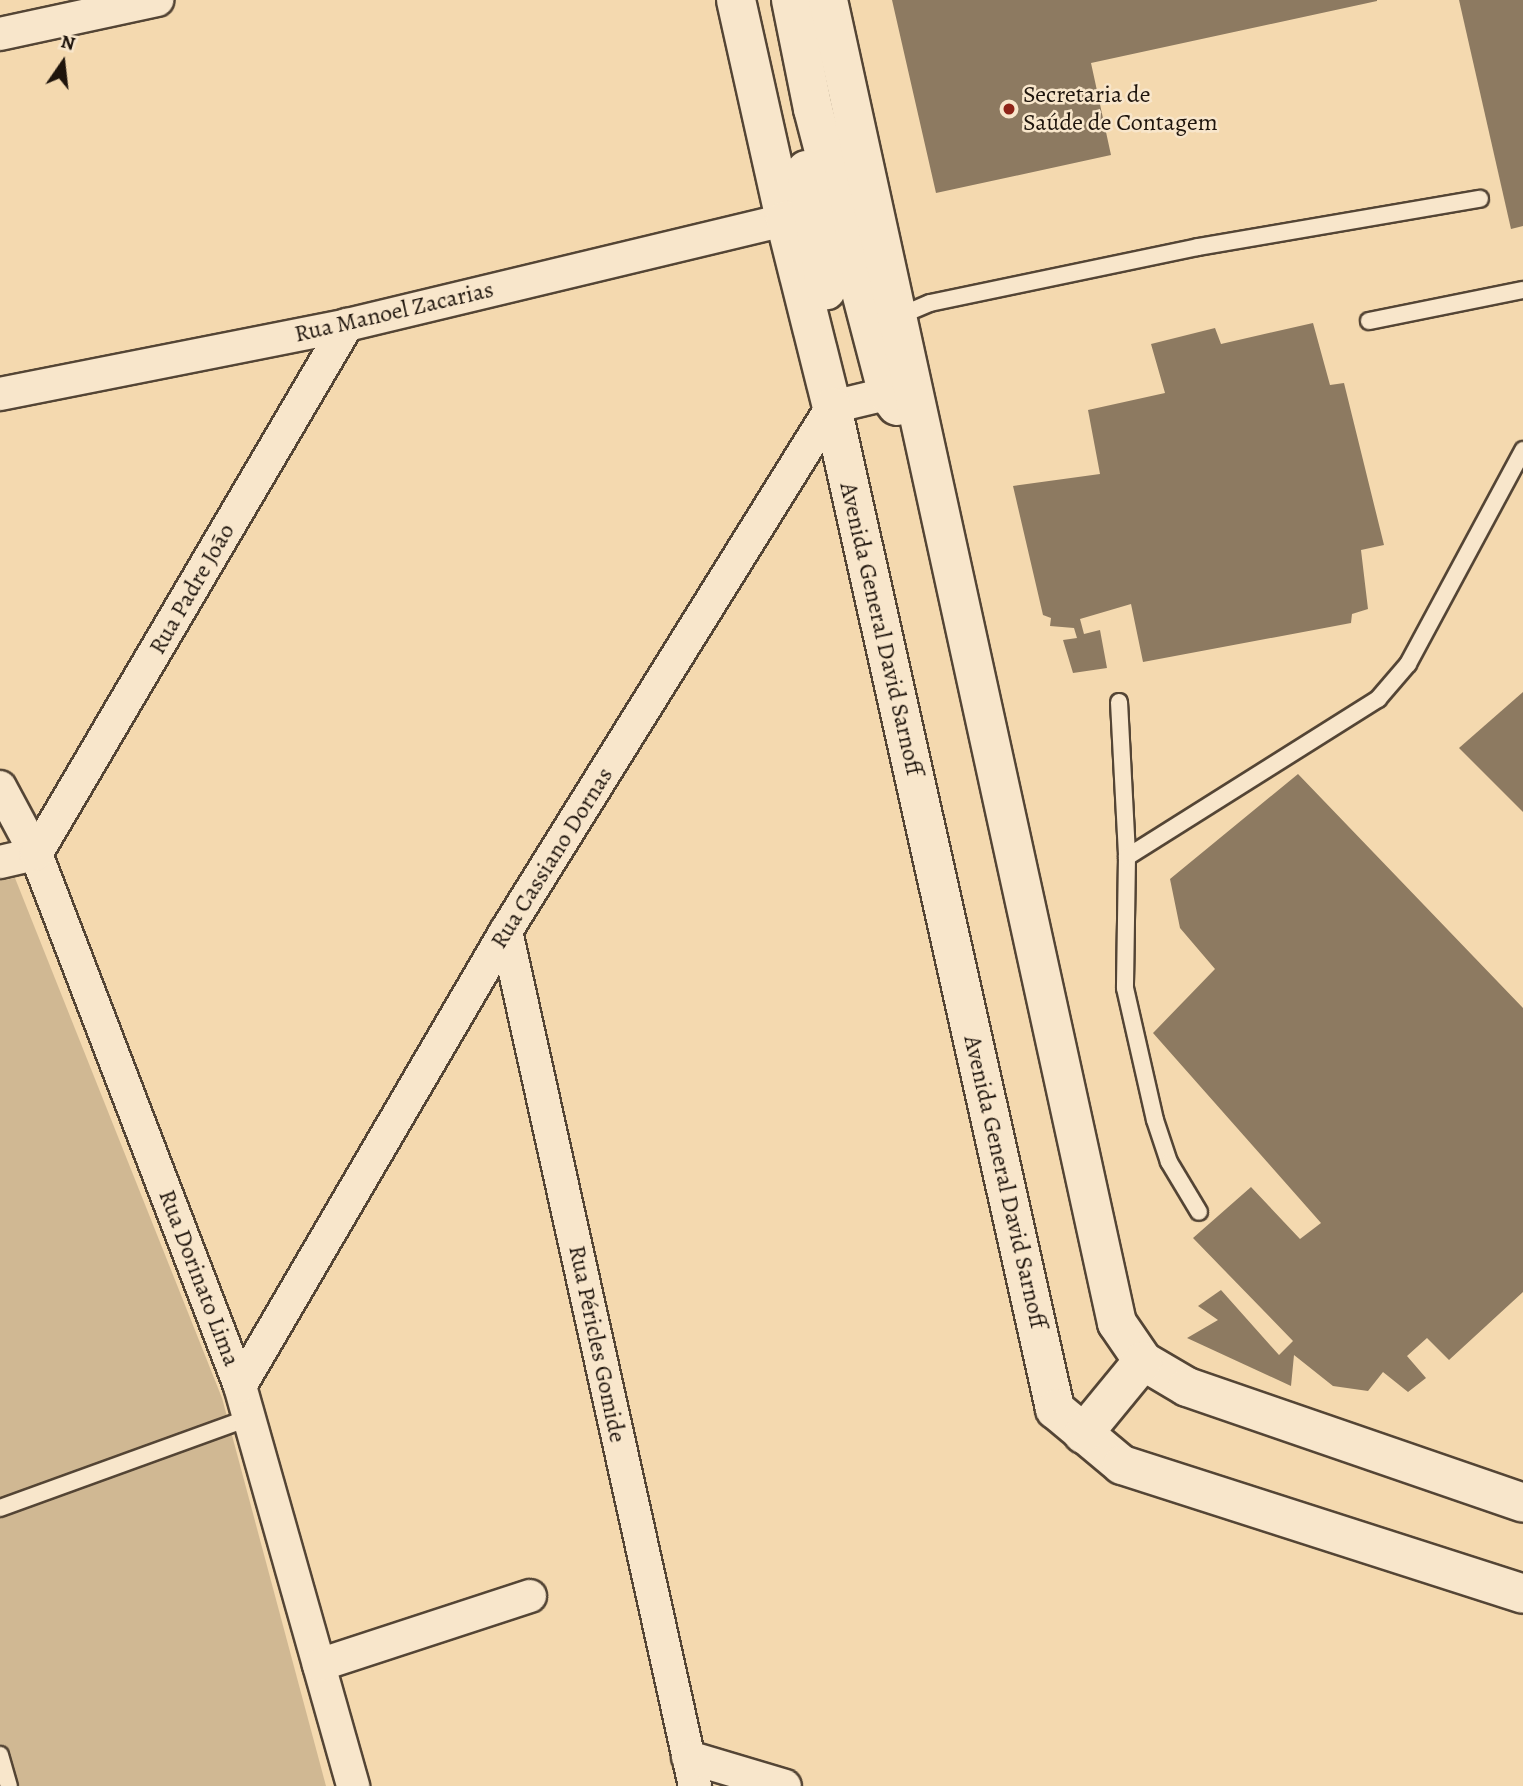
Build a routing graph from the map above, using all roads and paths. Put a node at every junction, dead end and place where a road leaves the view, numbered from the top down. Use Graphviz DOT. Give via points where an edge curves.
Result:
graph roads {
  1 [pos="157,0"];
  2 [pos="736,0"];
  3 [pos="770,0"];
  4 [pos="791,0"];
  5 [pos="828,0"];
  6 [pos="0,34"];
  7 [pos="1480,199"];
  8 [pos="785,220"];
  9 [pos="1523,290"];
  10 [pos="897,317"];
  11 [pos="1369,321"];
  12 [pos="347,325"];
  13 [pos="900,391"];
  14 [pos="0,394"];
  15 [pos="839,405"];
  16 [pos="1523,450"];
  17 [pos="1119,702"];
  18 [pos="0,787"];
  19 [pos="36,854"];
  20 [pos="1127,857"];
  21 [pos="0,862"];
  22 [pos="506,931"];
  23 [pos="1199,1212"];
  24 [pos="1143,1361"];
  25 [pos="240,1386"];
  26 [pos="249,1418"];
  27 [pos="1083,1434"];
  28 [pos="1523,1503"];
  29 [pos="0,1508"];
  30 [pos="1523,1594"];
  31 [pos="530,1596"];
  32 [pos="318,1665"];
  33 [pos="0,1755"];
  34 [pos="691,1771"];
  35 [pos="9,1786"];
  36 [pos="353,1786"];
  37 [pos="785,1786"];
  1 -- 6 [label="street"];
  2 -- 8 [label="street, Avenida General David Sarnoff"];
  3 -- 15 [label="street, Avenida General David Sarnoff" via="799,127"];
  4 -- 13 [label="street" via="813,109"];
  5 -- 10 [label="street"];
  7 -- 10 [label="lane" via="1198,247 930,303"];
  8 -- 12 [label="street, Rua Manoel Zacarias"];
  8 -- 15 [label="street, Avenida General David Sarnoff"];
  9 -- 11 [label="lane"];
  10 -- 13 [label="street"];
  12 -- 14 [label="street, Rua Manoel Zacarias"];
  12 -- 19 [label="street, Rua Padre João"];
  13 -- 15 [label="street"];
  13 -- 24 [label="street" via="926,448 1117,1323"];
  15 -- 22 [label="street, Rua Cassiano Dornas"];
  15 -- 27 [label="street, Avenida General David Sarnoff" via="844,459 1055,1409"];
  16 -- 20 [label="lane" via="1408,664 1378,699"];
  17 -- 20 [label="lane"];
  18 -- 19 [label="street, Rua Dorinato Lima"];
  19 -- 21 [label="street"];
  19 -- 25 [label="street, Rua Dorinato Lima"];
  20 -- 23 [label="lane" via="1125,988 1158,1131 1169,1162"];
  22 -- 25 [label="street, Rua Cassiano Dornas"];
  22 -- 34 [label="street, Rua Péricles Gomide"];
  24 -- 27 [label="street"];
  24 -- 28 [label="street" via="1187,1387"];
  25 -- 26 [label="street, Rua Dorinato Lima"];
  26 -- 29 [label="lane"];
  26 -- 32 [label="street, Rua Dorinato Lima"];
  27 -- 30 [label="street, Avenida General David Sarnoff" via="1122,1465"];
  31 -- 32 [label="street"];
  32 -- 36 [label="street, Rua Dorinato Lima"];
  33 -- 35 [label="lane"];
  34 -- 37 [label="street"];
}
